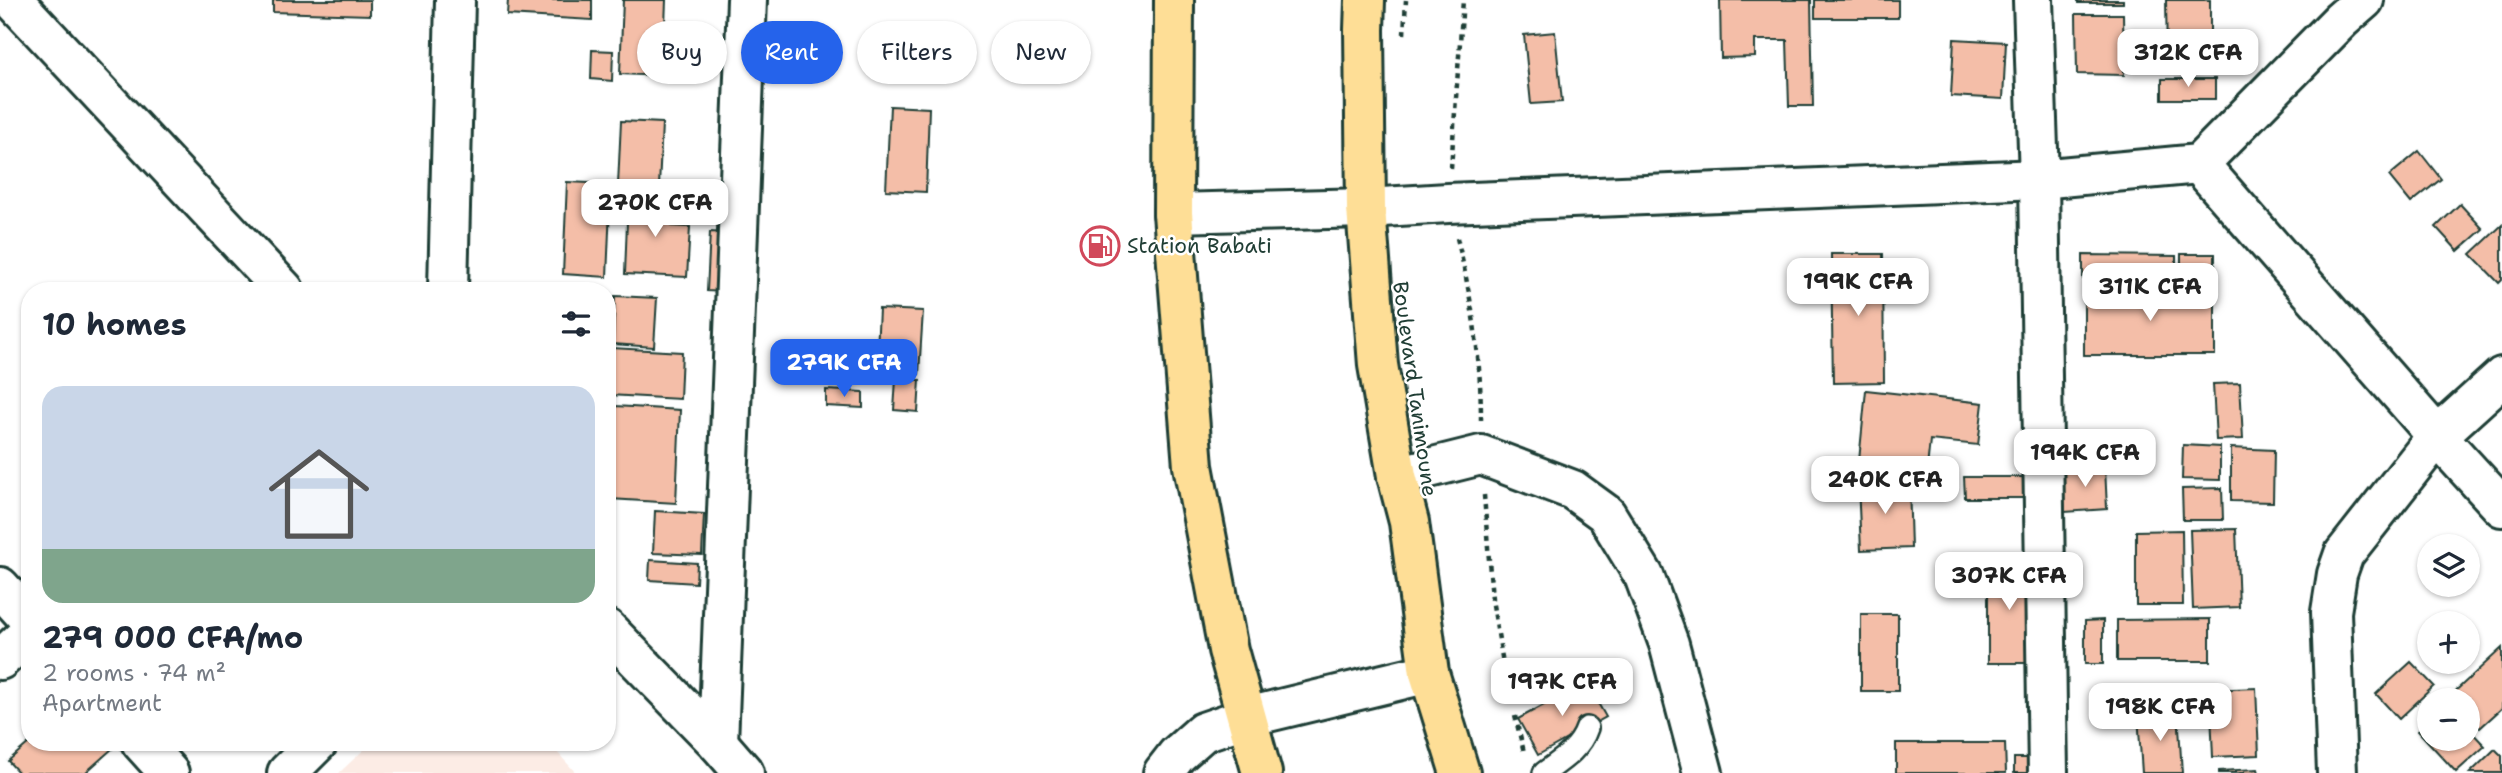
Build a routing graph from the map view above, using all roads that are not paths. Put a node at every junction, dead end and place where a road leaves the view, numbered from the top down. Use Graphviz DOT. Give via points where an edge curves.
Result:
graph roads {
  1 [pos="13,0"];
  2 [pos="455,0"];
  3 [pos="747,0"];
  4 [pos="1174,0"];
  5 [pos="1366,0"];
  6 [pos="2033,0"];
  7 [pos="2348,7"];
  8 [pos="2199,164"];
  9 [pos="2039,179"];
  10 [pos="1366,208"];
  11 [pos="1173,213"];
  12 [pos="277,282"];
  13 [pos="448,282"];
  14 [pos="2502,377"];
  15 [pos="2437,436"];
  16 [pos="1397,476"];
  17 [pos="2502,507"];
  18 [pos="0,587"];
  19 [pos="21,610"];
  20 [pos="616,638"];
  21 [pos="21,640"];
  22 [pos="0,660"];
  23 [pos="1429,673"];
  24 [pos="1508,690"];
  25 [pos="1567,692"];
  26 [pos="1247,717"];
  27 [pos="1587,728"];
  28 [pos="718,743"];
  29 [pos="149,751"];
  30 [pos="309,751"];
  31 [pos="1535,767"];
  32 [pos="169,773"];
  33 [pos="287,773"];
  34 [pos="744,773"];
  35 [pos="1163,773"];
  36 [pos="1262,773"];
  37 [pos="1460,773"];
  38 [pos="1703,773"];
  39 [pos="2048,773"];
  40 [pos="2337,773"];
  1 -- 12 [label="street"];
  2 -- 13 [label="street"];
  3 -- 28 [label="street"];
  4 -- 11 [label="main road"];
  5 -- 10 [label="main road, Boulevard Tanimoune"];
  6 -- 9 [label="street"];
  7 -- 8 [label="street"];
  8 -- 9 [label="street"];
  8 -- 15 [label="street"];
  9 -- 10 [label="street"];
  9 -- 39 [label="street"];
  10 -- 11 [label="street"];
  10 -- 16 [label="main road, Boulevard Tanimoune" via="1378,365"];
  11 -- 26 [label="main road" via="1193,467 1228,650"];
  14 -- 15 [label="street"];
  15 -- 17 [label="street"];
  15 -- 40 [label="street" via="2355,538 2337,574 2331,612"];
  16 -- 23 [label="main road, Boulevard Tanimoune" via="1409,522"];
  16 -- 38 [label="street" via="1481,455 1573,490 1606,514 1644,576 1670,645"];
  18 -- 19 [label="street"];
  20 -- 28 [label="street"];
  21 -- 22 [label="street"];
  23 -- 26 [label="street"];
  23 -- 37 [label="main road, Boulevard Tanimoune"];
  24 -- 25 [label="lane" via="1547,678"];
  26 -- 35 [label="street" via="1203,732"];
  26 -- 36 [label="main road"];
  27 -- 31 [label="lane" via="1576,748"];
  28 -- 34 [label="street"];
  29 -- 32 [label="street"];
  30 -- 33 [label="street"];
}
